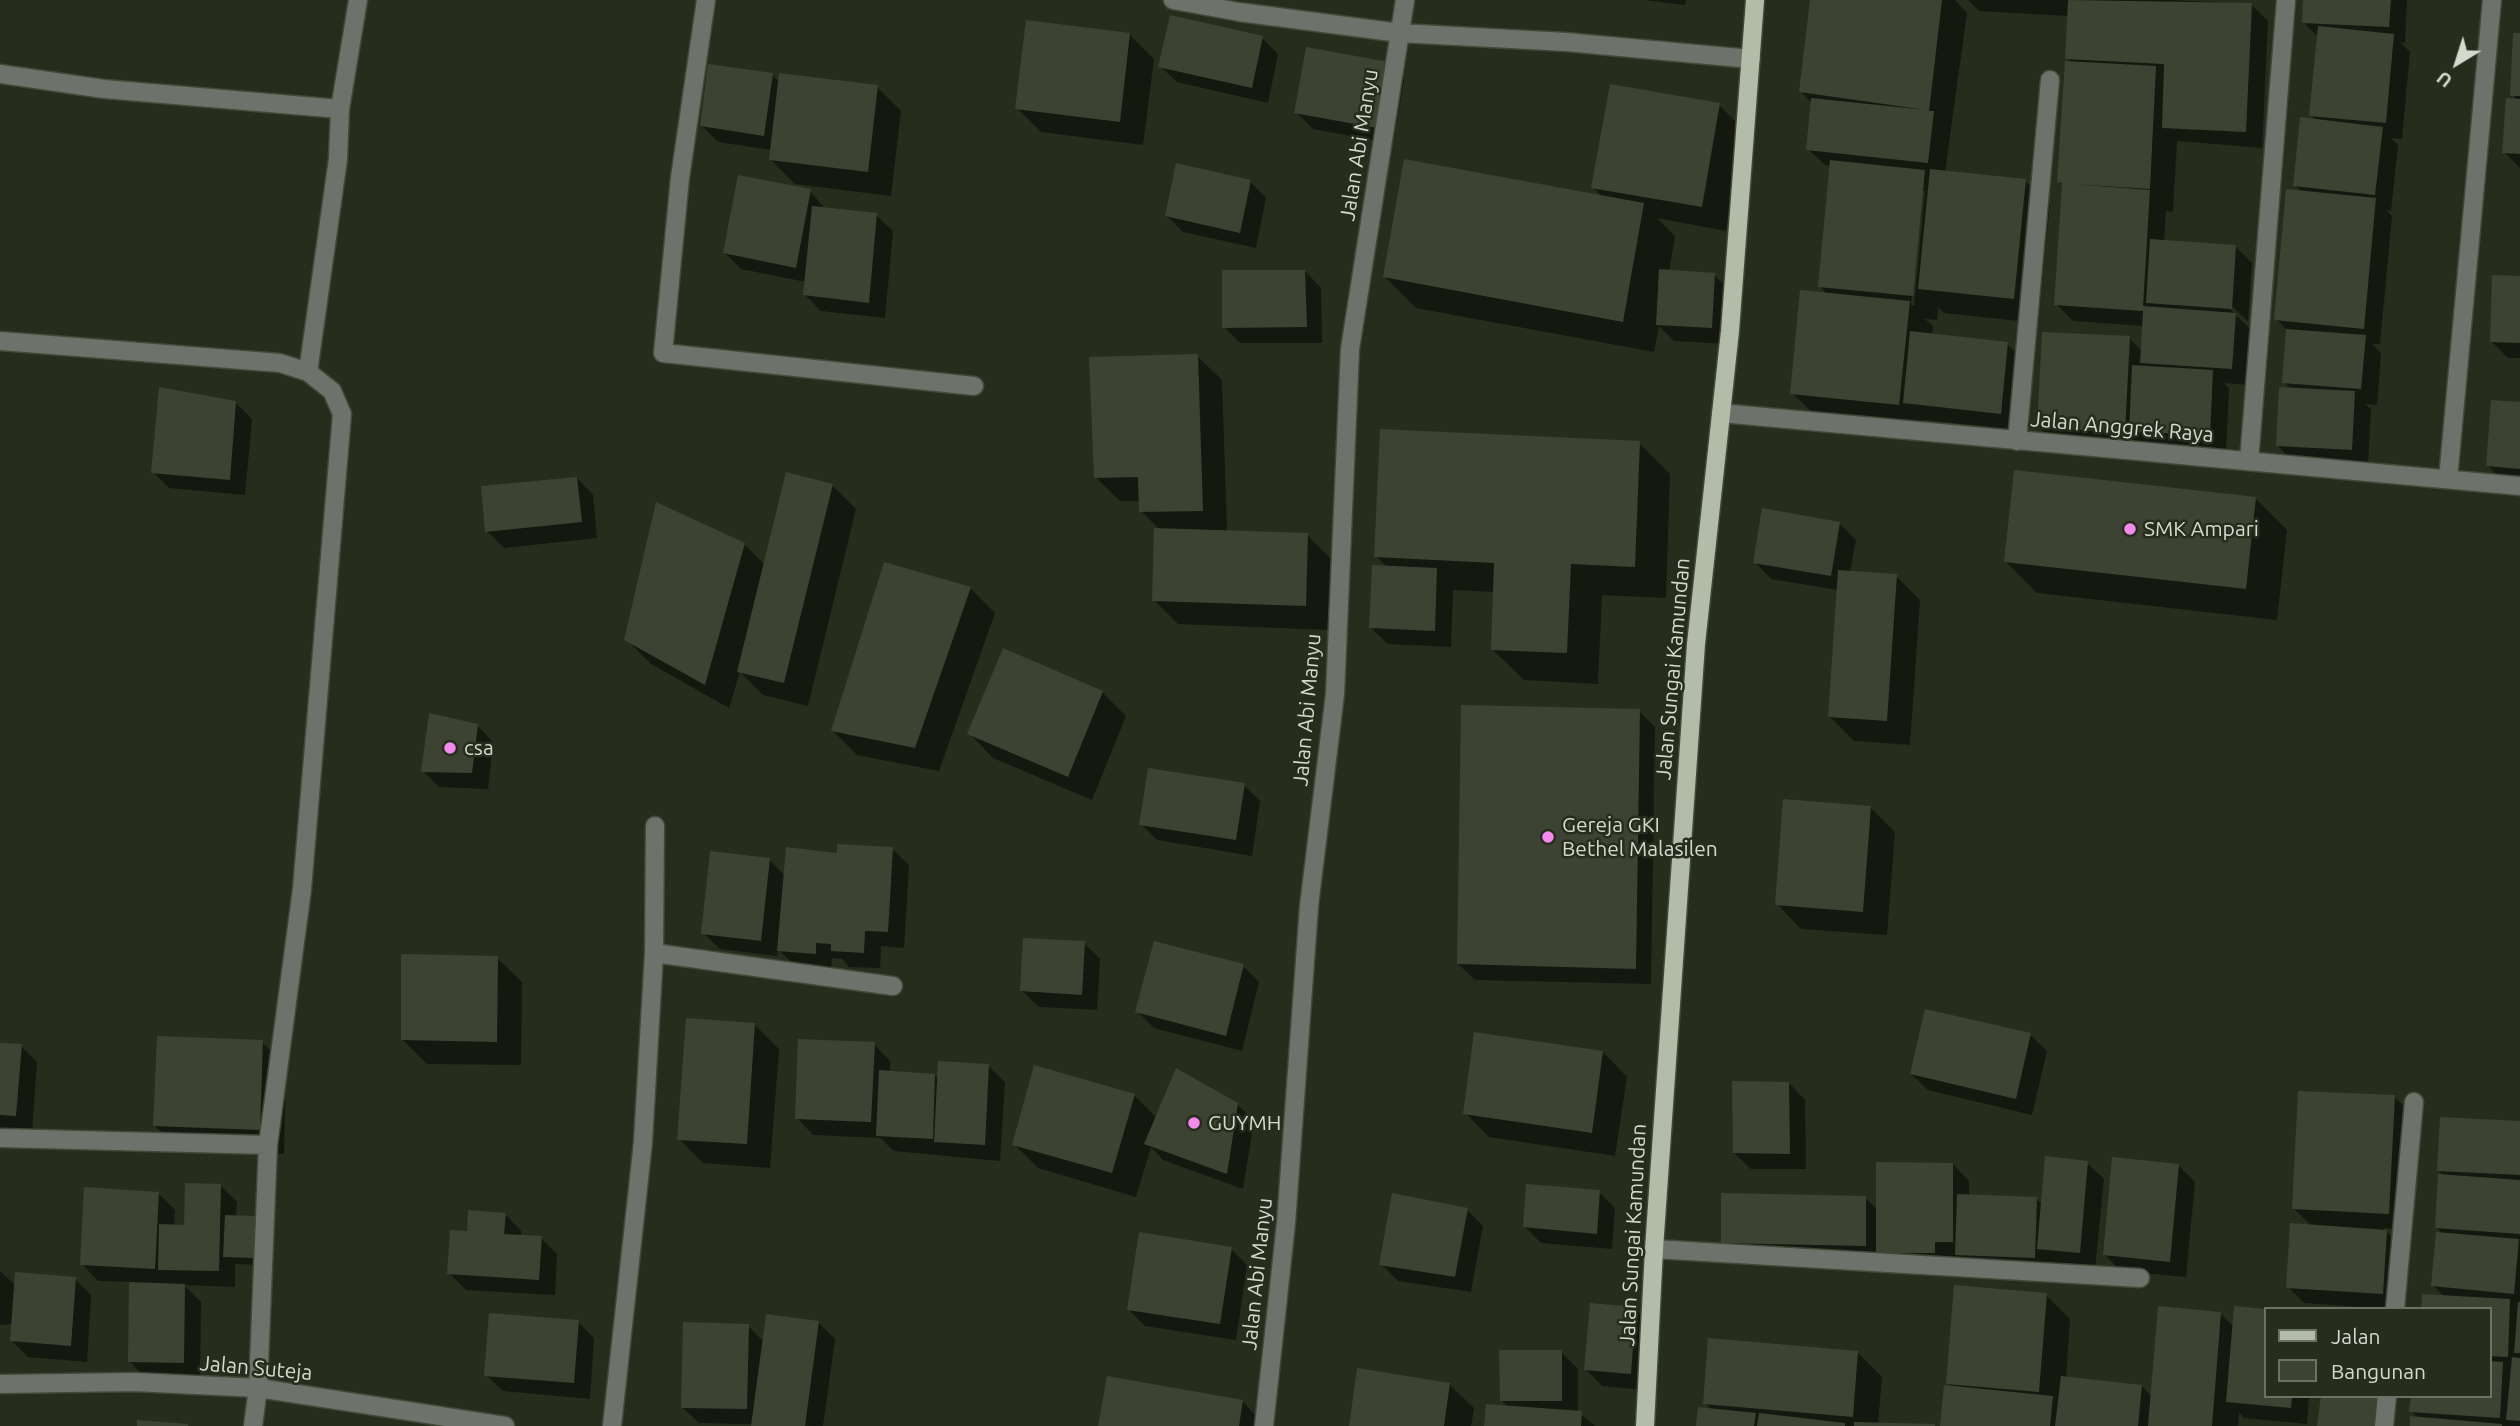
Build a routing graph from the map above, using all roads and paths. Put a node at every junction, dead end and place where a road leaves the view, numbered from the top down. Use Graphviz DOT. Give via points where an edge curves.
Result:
graph roads {
  1 [pos="358,0"];
  2 [pos="706,0"];
  3 [pos="1173,0"];
  4 [pos="1405,0"];
  5 [pos="1755,0"];
  6 [pos="2286,0"];
  7 [pos="2492,0"];
  8 [pos="1400,33"];
  9 [pos="1751,59"];
  10 [pos="0,74"];
  11 [pos="2050,80"];
  12 [pos="340,108"];
  13 [pos="0,341"];
  14 [pos="308,372"];
  15 [pos="974,386"];
  16 [pos="1721,413"];
  17 [pos="2017,441"];
  18 [pos="2249,461"];
  19 [pos="2448,479"];
  20 [pos="2520,485"];
  21 [pos="655,825"];
  22 [pos="654,953"];
  23 [pos="893,986"];
  24 [pos="2414,1102"];
  25 [pos="0,1138"];
  26 [pos="268,1145"];
  27 [pos="1654,1249"];
  28 [pos="2140,1278"];
  29 [pos="2395,1307"];
  30 [pos="0,1384"];
  31 [pos="258,1388"];
  32 [pos="2387,1398"];
  33 [pos="253,1426"];
  34 [pos="505,1426"];
  35 [pos="612,1426"];
  36 [pos="1264,1426"];
  37 [pos="1645,1426"];
  38 [pos="2384,1426"];
  1 -- 12 [label="street"];
  2 -- 15 [label="street" via="680,178 663,353"];
  3 -- 8 [label="street"];
  4 -- 8 [label="street, Jalan Abi Manyu"];
  5 -- 9 [label="main road, Jalan Sungai Kamundan"];
  6 -- 18 [label="street"];
  7 -- 19 [label="street"];
  8 -- 9 [label="street" via="1566,41"];
  8 -- 36 [label="street, Jalan Abi Manyu" via="1350,349 1335,694 1309,906 1286,1223"];
  9 -- 16 [label="main road, Jalan Sungai Kamundan"];
  10 -- 12 [label="street" via="104,89"];
  11 -- 17 [label="street"];
  12 -- 14 [label="street" via="338,159"];
  13 -- 14 [label="street" via="280,363"];
  14 -- 26 [label="street" via="332,391 342,414 341,446 302,889"];
  16 -- 17 [label="street, Jalan Anggrek Raya"];
  16 -- 27 [label="main road, Jalan Sungai Kamundan" via="1696,644"];
  17 -- 18 [label="street, Jalan Anggrek Raya"];
  18 -- 19 [label="street, Jalan Anggrek Raya"];
  19 -- 20 [label="street, Jalan Anggrek Raya"];
  21 -- 22 [label="street"];
  22 -- 23 [label="street"];
  22 -- 35 [label="street" via="643,1142"];
  24 -- 29 [label="street"];
  25 -- 26 [label="street"];
  26 -- 31 [label="street"];
  27 -- 28 [label="street"];
  27 -- 37 [label="main road, Jalan Sungai Kamundan"];
  30 -- 31 [label="street, Jalan Suteja" via="134,1382"];
  31 -- 33 [label="street"];
  31 -- 34 [label="street, Jalan Suteja"];
  32 -- 38 [label="street"];
}
